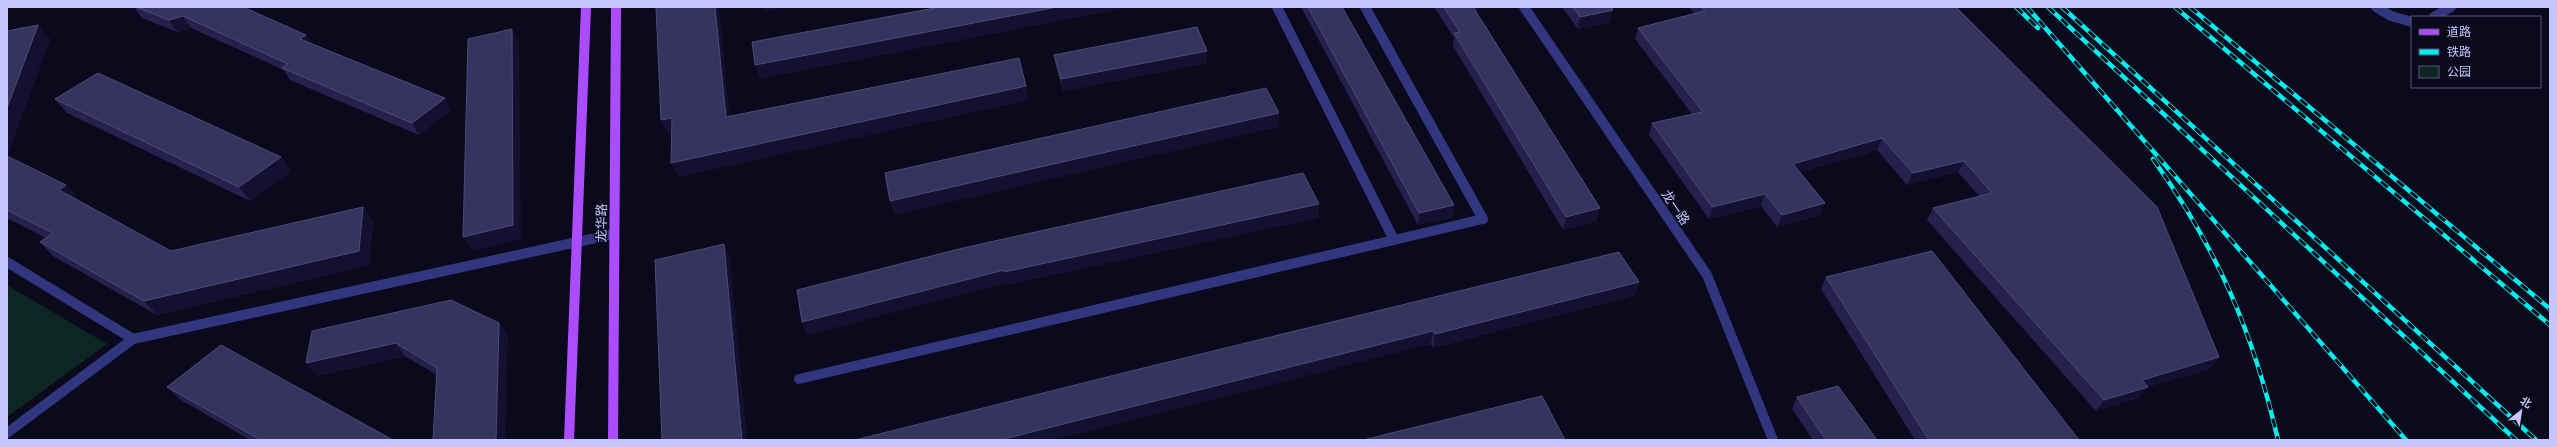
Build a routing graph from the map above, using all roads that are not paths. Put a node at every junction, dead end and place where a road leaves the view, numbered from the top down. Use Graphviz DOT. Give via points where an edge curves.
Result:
graph roads {
  1 [pos="586,7"];
  2 [pos="616,7"];
  3 [pos="1276,7"];
  4 [pos="1365,7"];
  5 [pos="1524,7"];
  6 [pos="2376,7"];
  7 [pos="2451,7"];
  8 [pos="2436,16"];
  9 [pos="2411,22"];
  10 [pos="614,234"];
  11 [pos="1394,240"];
  12 [pos="577,241"];
  13 [pos="7,262"];
  14 [pos="133,339"];
  15 [pos="799,379"];
  16 [pos="7,433"];
  17 [pos="569,440"];
  18 [pos="613,440"];
  19 [pos="1773,440"];
  1 -- 12 [label="main road"];
  2 -- 10 [label="main road, 龙华路"];
  3 -- 11 [label="street"];
  4 -- 11 [label="street" via="1483,219"];
  5 -- 19 [label="street, 龙一路" via="1707,275"];
  6 -- 9 [label="street" via="2391,16"];
  7 -- 8 [label="street"];
  10 -- 12 [label="street"];
  10 -- 18 [label="main road, 龙华路"];
  11 -- 15 [label="street"];
  12 -- 14 [label="street"];
  12 -- 17 [label="main road"];
  13 -- 14 [label="street"];
  14 -- 16 [label="street"];
}
